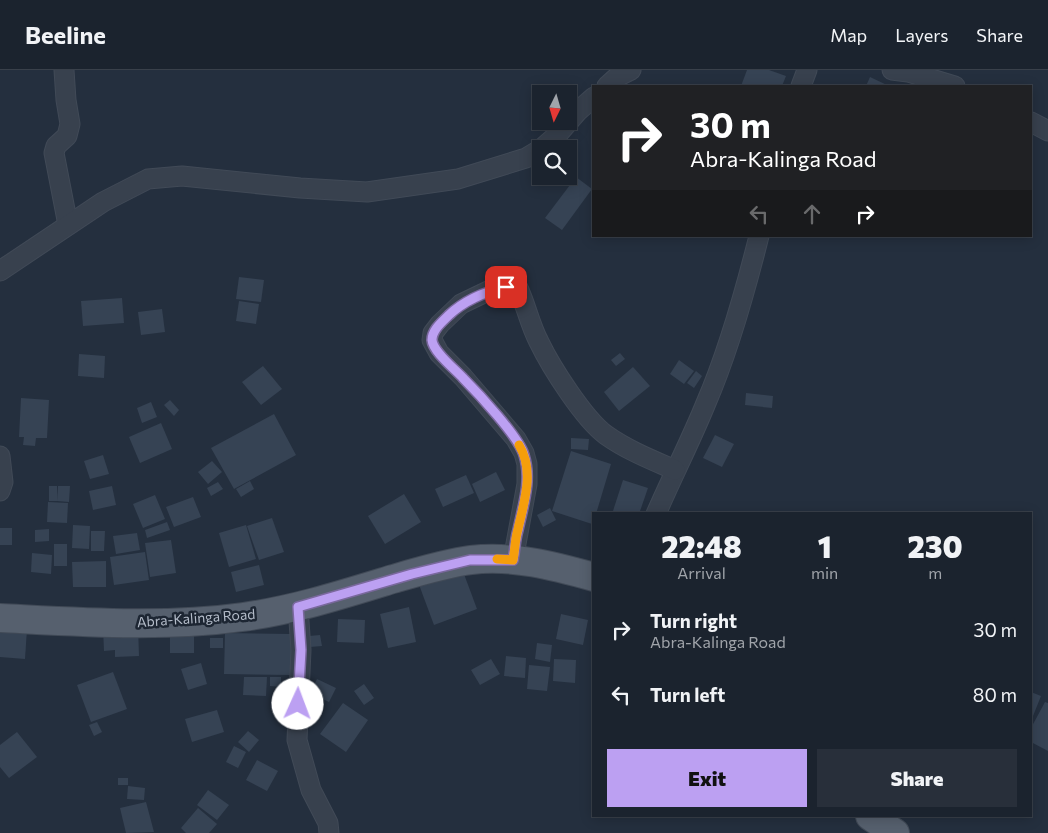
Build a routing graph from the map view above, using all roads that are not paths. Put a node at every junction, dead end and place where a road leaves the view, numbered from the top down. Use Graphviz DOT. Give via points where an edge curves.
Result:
graph roads {
  1 [pos="64,70"];
  2 [pos="631,70"];
  3 [pos="807,70"];
  4 [pos="892,70"];
  5 [pos="608,85"];
  6 [pos="801,85"];
  7 [pos="952,85"];
  8 [pos="592,99"];
  9 [pos="1032,123"];
  10 [pos="1048,131"];
  11 [pos="551,140"];
  12 [pos="532,154"];
  13 [pos="68,225"];
  14 [pos="759,237"];
  15 [pos="0,271"];
  16 [pos="0,456"];
  17 [pos="675,470"];
  18 [pos="0,491"];
  19 [pos="657,512"];
  20 [pos="513,560"];
  21 [pos="592,576"];
  22 [pos="298,607"];
  23 [pos="0,618"];
  24 [pos="871,817"];
  25 [pos="329,833"];
  26 [pos="895,833"];
  1 -- 13 [label="street" via="70,124 67,136 56,146 54,153"];
  2 -- 5 [label="street"];
  3 -- 6 [label="street"];
  4 -- 7 [label="street"];
  8 -- 11 [label="street"];
  9 -- 10 [label="street"];
  12 -- 13 [label="street" via="458,179 367,192 182,176 148,179"];
  13 -- 15 [label="street"];
  14 -- 17 [label="street" via="714,383"];
  16 -- 18 [label="street" via="3,482"];
  17 -- 19 [label="street"];
  17 -- 20 [label="street" via="606,435 589,419 539,343 518,288 488,291 461,304 440,324 432,340 439,353 516,439 524,453 527,484"];
  20 -- 21 [label="main road, Abra-Kalinga Road" via="546,564"];
  20 -- 22 [label="main road, Abra-Kalinga Road" via="470,560"];
  22 -- 23 [label="main road, Abra-Kalinga Road" via="200,621 128,623"];
  22 -- 25 [label="street" via="301,650 297,740 311,790 328,823"];
  24 -- 26 [label="main road"];
}
